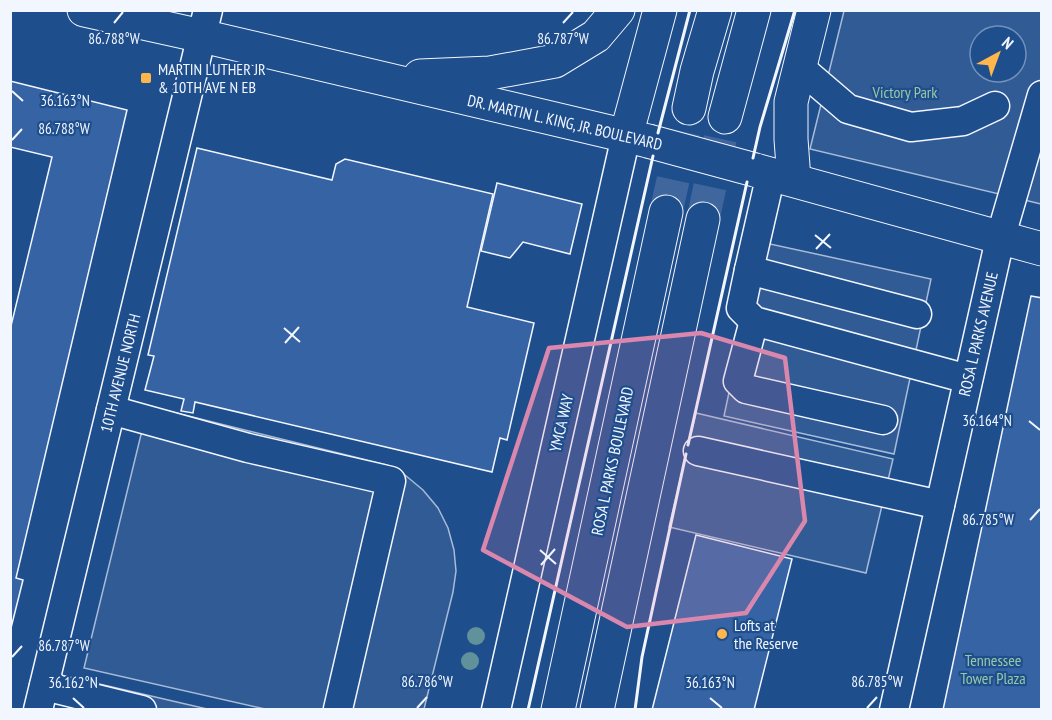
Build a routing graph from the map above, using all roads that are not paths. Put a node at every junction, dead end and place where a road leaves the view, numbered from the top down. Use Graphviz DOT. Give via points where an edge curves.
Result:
graph roads {
  1 [pos="84,10"];
  2 [pos="618,10"];
  3 [pos="660,10"];
  4 [pos="715,10"];
  5 [pos="754,10"];
  6 [pos="814,10"];
  7 [pos="205,23"];
  8 [pos="799,67"];
  9 [pos="382,78"];
  10 [pos="1041,95"];
  11 [pos="995,106"];
  12 [pos="689,108"];
  13 [pos="725,117"];
  14 [pos="637,139"];
  15 [pos="1033,151"];
  16 [pos="774,175"];
  17 [pos="666,212"];
  18 [pos="703,219"];
  19 [pos="1000,239"];
  20 [pos="1041,249"];
  21 [pos="748,270"];
  22 [pos="917,314"];
  23 [pos="754,321"];
  24 [pos="968,379"];
  25 [pos="111,410"];
  26 [pos="883,420"];
  27 [pos="698,452"];
  28 [pos="940,505"];
  29 [pos="41,698"];
  30 [pos="558,708"];
  31 [pos="142,710"];
  32 [pos="338,710"];
  33 [pos="496,710"];
  34 [pos="597,710"];
  35 [pos="894,710"];
  1 -- 7 [label="main road, DR. MARTIN L. KING, JR. BOULEVARD"];
  2 -- 9 [label="main road" via="596,36 555,61 490,73"];
  3 -- 14 [label="main road"];
  4 -- 12 [label="main road"];
  5 -- 13 [label="main road"];
  6 -- 8 [label="main road"];
  7 -- 9 [label="main road, DR. MARTIN L. KING, JR. BOULEVARD"];
  7 -- 25 [label="street, 10TH AVENUE NORTH"];
  8 -- 11 [label="street" via="848,109 911,127 963,121"];
  8 -- 16 [label="main road" via="790,120"];
  9 -- 14 [label="main road, DR. MARTIN L. KING, JR. BOULEVARD"];
  10 -- 15 [label="street, ROSA L PARKS AVENUE"];
  14 -- 16 [label="main road, DR. MARTIN L. KING, JR. BOULEVARD, bridge"];
  14 -- 33 [label="street, YMCA WAY"];
  15 -- 19 [label="street, ROSA L PARKS AVENUE"];
  16 -- 19 [label="main road, DR. MARTIN L. KING, JR. BOULEVARD"];
  16 -- 21 [label="street"];
  17 -- 30 [label="main road, ROSA L PARKS BOULEVARD"];
  18 -- 34 [label="main road"];
  19 -- 20 [label="main road, DR. MARTIN L. KING, JR. BOULEVARD"];
  19 -- 24 [label="street, ROSA L PARKS AVENUE"];
  21 -- 22 [label="street"];
  21 -- 23 [label="street" via="741,308"];
  23 -- 24 [label="street"];
  23 -- 26 [label="street" via="738,381 746,389"];
  24 -- 28 [label="street, ROSA L PARKS AVENUE"];
  25 -- 29 [label="street, 10TH AVENUE NORTH"];
  25 -- 32 [label="street" via="248,448 392,481"];
  27 -- 28 [label="street"];
  28 -- 35 [label="street, ROSA L PARKS AVENUE"];
  29 -- 31 [label="street"];
}
